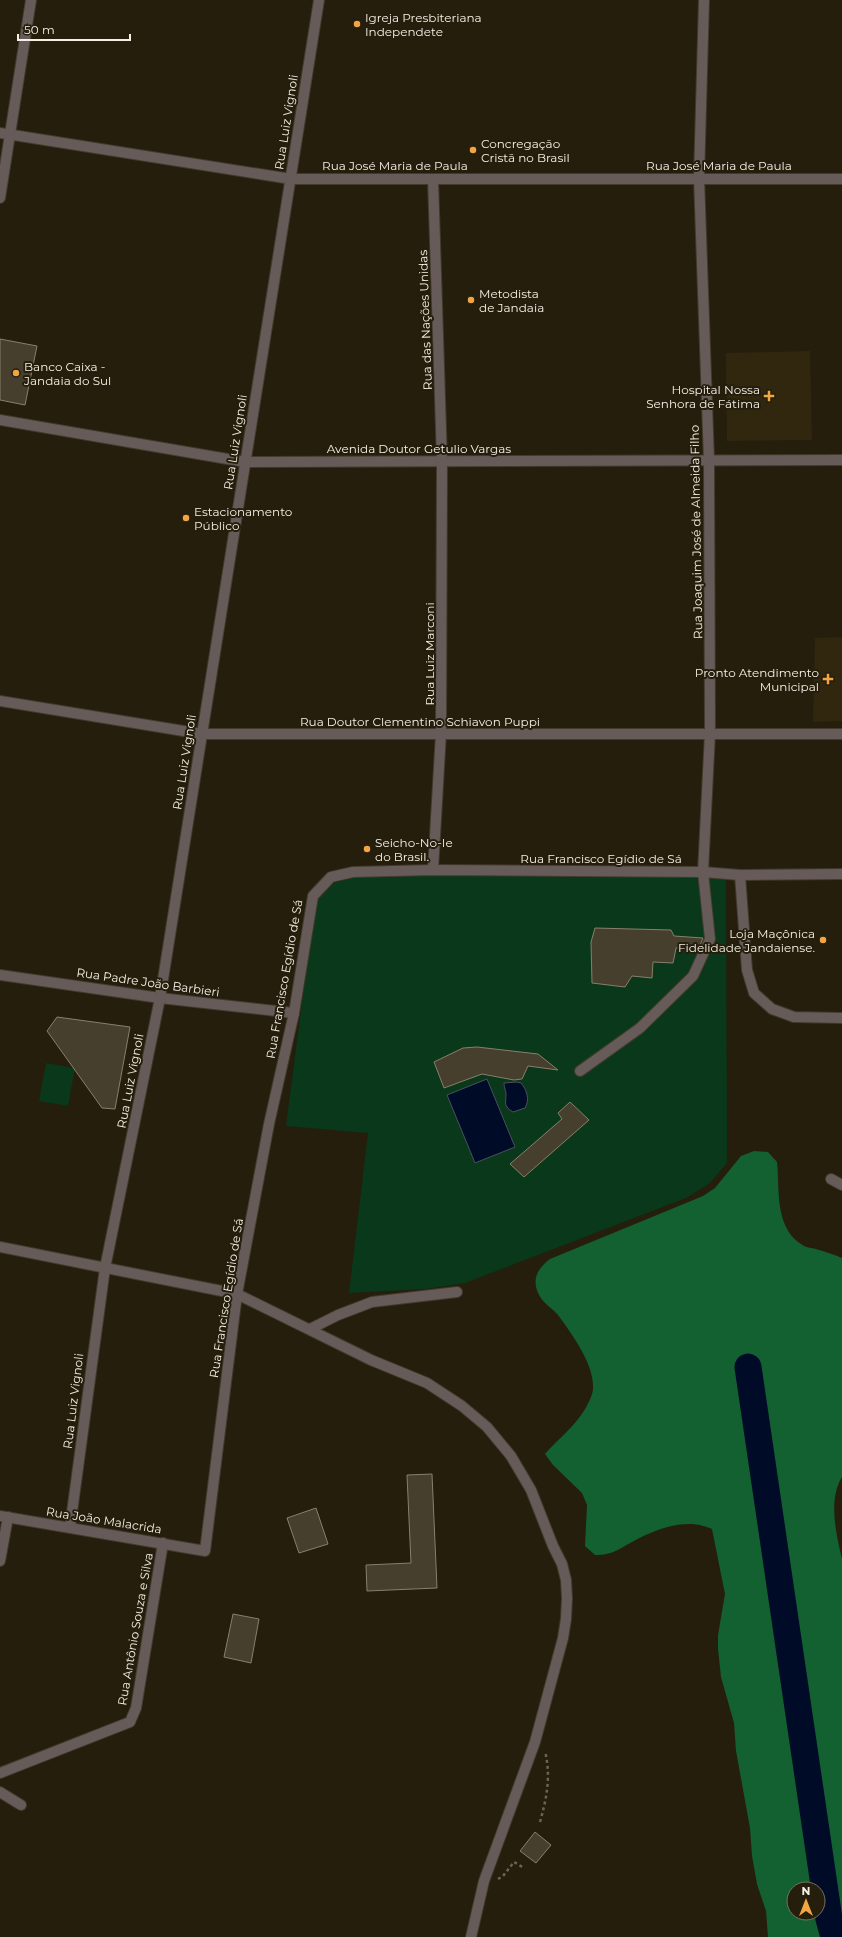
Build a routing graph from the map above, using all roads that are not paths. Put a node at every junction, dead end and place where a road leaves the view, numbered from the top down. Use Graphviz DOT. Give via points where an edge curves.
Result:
graph roads {
  1 [pos="31,0"];
  2 [pos="319,0"];
  3 [pos="704,0"];
  4 [pos="5,133"];
  5 [pos="290,178"];
  6 [pos="433,178"];
  7 [pos="699,178"];
  8 [pos="842,179"];
  9 [pos="0,198"];
  10 [pos="0,420"];
  11 [pos="709,460"];
  12 [pos="842,460"];
  13 [pos="442,461"];
  14 [pos="245,462"];
  15 [pos="0,701"];
  16 [pos="710,733"];
  17 [pos="202,734"];
  18 [pos="442,734"];
  19 [pos="842,734"];
  20 [pos="433,870"];
  21 [pos="704,872"];
  22 [pos="842,874"];
  23 [pos="740,875"];
  24 [pos="0,975"];
  25 [pos="160,998"];
  26 [pos="294,1013"];
  27 [pos="842,1018"];
  28 [pos="580,1071"];
  29 [pos="831,1179"];
  30 [pos="842,1185"];
  31 [pos="0,1247"];
  32 [pos="105,1268"];
  33 [pos="457,1292"];
  34 [pos="237,1294"];
  35 [pos="310,1329"];
  36 [pos="4,1517"];
  37 [pos="70,1527"];
  38 [pos="163,1543"];
  39 [pos="204,1551"];
  40 [pos="0,1561"];
  41 [pos="0,1773"];
  42 [pos="0,1792"];
  43 [pos="21,1806"];
  44 [pos="471,1937"];
  1 -- 4 [label="street"];
  2 -- 5 [label="street, Rua Luiz Vignoli"];
  3 -- 7 [label="street, Rua Joaquim José de Almeida Filho"];
  4 -- 5 [label="street, Rua José Maria de Paula"];
  4 -- 9 [label="street"];
  5 -- 6 [label="street, Rua José Maria de Paula"];
  5 -- 14 [label="street, Rua Luiz Vignoli"];
  6 -- 7 [label="street, Rua José Maria de Paula"];
  6 -- 13 [label="street, Rua das Nações Unidas"];
  7 -- 8 [label="street, Rua José Maria de Paula"];
  7 -- 11 [label="street, Rua Joaquim José de Almeida Filho"];
  10 -- 14 [label="street, Avenida Doutor Getulio Vargas"];
  11 -- 12 [label="street, Avenida Doutor Getulio Vargas"];
  11 -- 13 [label="street, Avenida Doutor Getulio Vargas"];
  11 -- 16 [label="street, Rua Joaquim José de Almeida Filho"];
  13 -- 14 [label="street, Avenida Doutor Getulio Vargas"];
  13 -- 18 [label="street, Rua Luiz Marconi"];
  14 -- 17 [label="street, Rua Luiz Vignoli"];
  15 -- 17 [label="street, Rua Doutor Clementino Schiavon Puppi"];
  16 -- 18 [label="street, Rua Doutor Clementino Schiavon Puppi"];
  16 -- 19 [label="street, Rua Doutor Clementino Schiavon Puppi"];
  16 -- 21 [label="street, Rua Joaquim José de Almeida Filho"];
  17 -- 18 [label="street, Rua Doutor Clementino Schiavon Puppi"];
  17 -- 25 [label="street, Rua Luiz Vignoli"];
  18 -- 20 [label="street, Rua Luiz Marconi"];
  20 -- 21 [label="street, Rua Francisco Egídio de Sá"];
  20 -- 26 [label="street, Rua Francisco Egídio de Sá" via="353,872 331,877 313,896"];
  21 -- 23 [label="street, Rua Francisco Egídio de Sá"];
  21 -- 28 [label="street, Rua Joaquim José de Almeida Filho" via="710,939 693,976 640,1028"];
  22 -- 23 [label="street, Rua Francisco Egídio de Sá"];
  23 -- 27 [label="street" via="747,970 754,993 772,1009 794,1016"];
  24 -- 25 [label="street, Rua Padre João Barbieri"];
  25 -- 26 [label="street, Rua Padre João Barbieri"];
  25 -- 32 [label="street, Rua Luiz Vignoli"];
  26 -- 34 [label="street, Rua Francisco Egídio de Sá" via="268,1124"];
  29 -- 30 [label="street"];
  31 -- 32 [label="street"];
  32 -- 34 [label="street"];
  32 -- 37 [label="street, Rua Luiz Vignoli"];
  33 -- 35 [label="street" via="372,1302"];
  34 -- 35 [label="street"];
  34 -- 39 [label="street, Rua Francisco Egídio de Sá"];
  35 -- 44 [label="street" via="371,1360 427,1383 462,1406 487,1427 511,1456 530,1490 562,1564 567,1598 563,1638 535,1742 484,1881"];
  36 -- 37 [label="street, Rua João Malacrida"];
  36 -- 40 [label="street"];
  37 -- 38 [label="street, Rua João Malacrida"];
  38 -- 39 [label="street, Rua João Malacrida"];
  38 -- 41 [label="street, Rua Antônio Souza e Silva" via="136,1708 130,1722"];
  42 -- 43 [label="street"];
}
